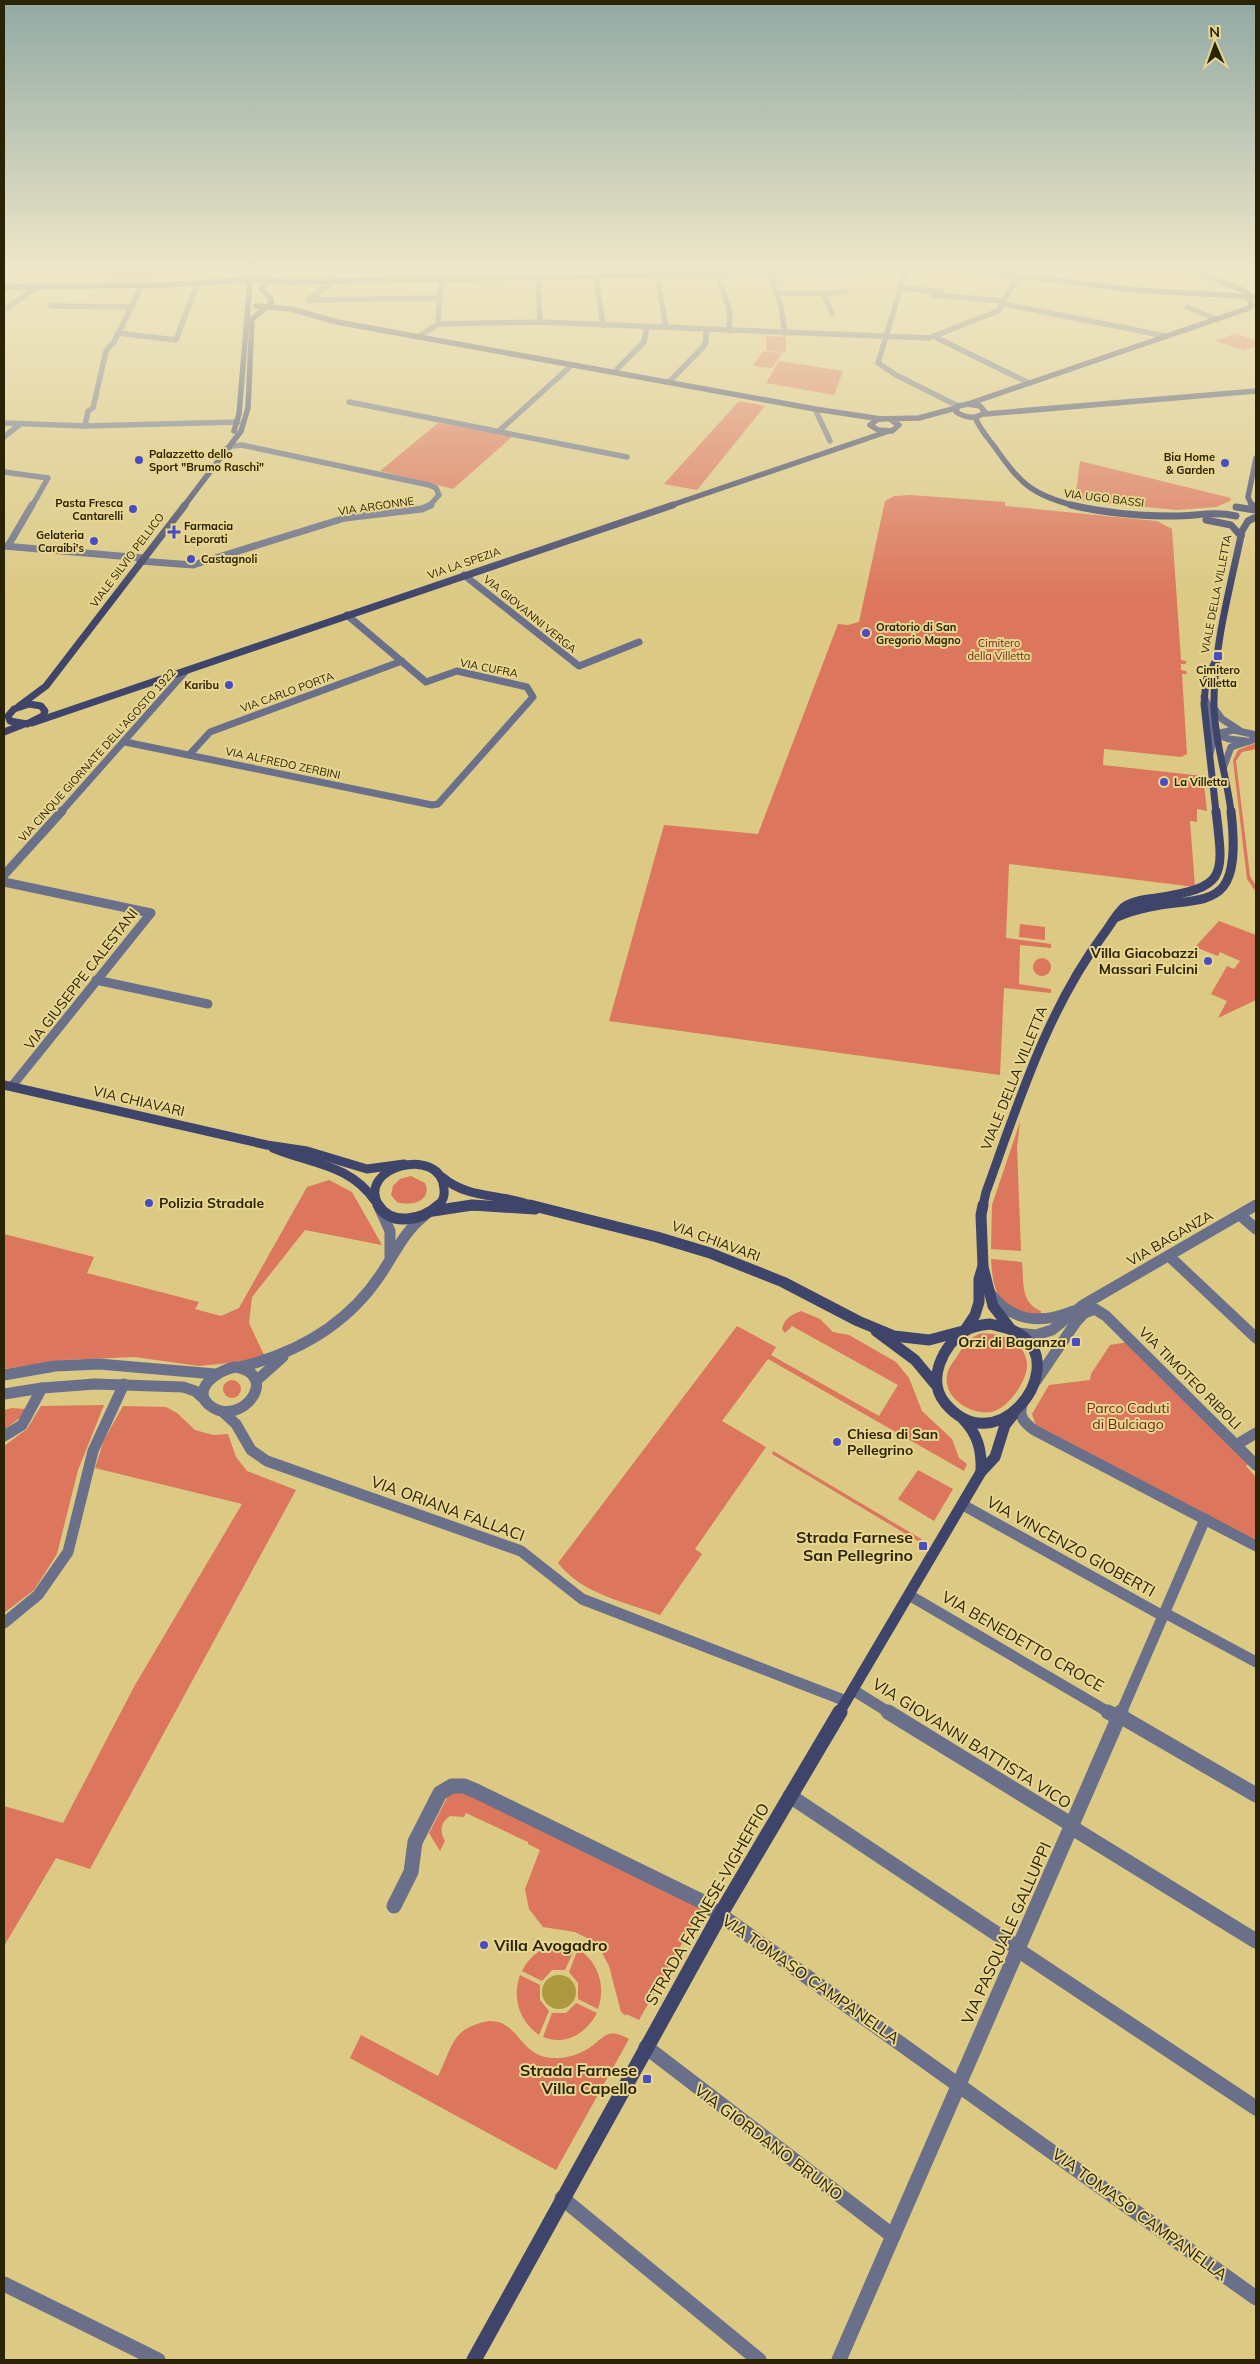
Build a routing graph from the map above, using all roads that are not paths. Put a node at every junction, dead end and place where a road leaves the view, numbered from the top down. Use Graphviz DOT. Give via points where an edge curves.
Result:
graph roads {
  1 [pos="100,377"];
  2 [pos="242,377"];
  3 [pos="249,377"];
  4 [pos="558,377"];
  5 [pos="642,377"];
  6 [pos="673,377"];
  7 [pos="900,377"];
  8 [pos="1017,377"];
  9 [pos="1046,377"];
  10 [pos="668,382"];
  11 [pos="1029,383"];
  12 [pos="1256,391"];
  13 [pos="349,402"];
  14 [pos="968,404"];
  15 [pos="957,407"];
  16 [pos="815,409"];
  17 [pos="984,414"];
  18 [pos="962,415"];
  19 [pos="975,417"];
  20 [pos="881,419"];
  21 [pos="891,420"];
  22 [pos="238,422"];
  23 [pos="4,423"];
  24 [pos="19,425"];
  25 [pos="85,426"];
  26 [pos="870,426"];
  27 [pos="896,429"];
  28 [pos="499,431"];
  29 [pos="889,431"];
  30 [pos="4,437"];
  31 [pos="235,439"];
  32 [pos="862,440"];
  33 [pos="830,441"];
  34 [pos="242,445"];
  35 [pos="225,448"];
  36 [pos="627,457"];
  37 [pos="1256,458"];
  38 [pos="4,472"];
  39 [pos="1248,497"];
  40 [pos="1235,508"];
  41 [pos="1209,514"];
  42 [pos="1255,514"];
  43 [pos="1165,515"];
  44 [pos="1237,516"];
  45 [pos="1241,534"];
  46 [pos="6,546"];
  47 [pos="142,559"];
  48 [pos="464,575"];
  49 [pos="347,615"];
  50 [pos="639,642"];
  51 [pos="402,662"];
  52 [pos="1215,662"];
  53 [pos="186,671"];
  54 [pos="46,686"];
  55 [pos="1204,697"];
  56 [pos="19,706"];
  57 [pos="42,707"];
  58 [pos="74,707"];
  59 [pos="1214,708"];
  60 [pos="6,716"];
  61 [pos="30,723"];
  62 [pos="4,732"];
  63 [pos="1245,732"];
  64 [pos="1216,734"];
  65 [pos="1256,735"];
  66 [pos="1256,739"];
  67 [pos="1246,741"];
  68 [pos="125,742"];
  69 [pos="1210,754"];
  70 [pos="189,755"];
  71 [pos="1224,766"];
  72 [pos="436,805"];
  73 [pos="4,875"];
  74 [pos="4,882"];
  75 [pos="1117,917"];
  76 [pos="96,980"];
  77 [pos="208,1004"];
  78 [pos="8,1085"];
  79 [pos="268,1146"];
  80 [pos="404,1164"];
  81 [pos="442,1177"];
  82 [pos="377,1205"];
  83 [pos="1256,1205"];
  84 [pos="541,1209"];
  85 [pos="429,1213"];
  86 [pos="1240,1215"];
  87 [pos="1256,1229"];
  88 [pos="1170,1256"];
  89 [pos="389,1260"];
  90 [pos="982,1266"];
  91 [pos="988,1287"];
  92 [pos="1098,1298"];
  93 [pos="1081,1311"];
  94 [pos="1102,1312"];
  95 [pos="871,1328"];
  96 [pos="964,1330"];
  97 [pos="1015,1331"];
  98 [pos="1256,1338"];
  99 [pos="286,1354"];
  100 [pos="240,1367"];
  101 [pos="215,1374"];
  102 [pos="4,1375"];
  103 [pos="256,1381"];
  104 [pos="1036,1381"];
  105 [pos="124,1384"];
  106 [pos="42,1388"];
  107 [pos="937,1388"];
  108 [pos="4,1394"];
  109 [pos="205,1400"];
  110 [pos="1022,1405"];
  111 [pos="240,1409"];
  112 [pos="223,1412"];
  113 [pos="958,1415"];
  114 [pos="1013,1415"];
  115 [pos="236,1424"];
  116 [pos="1256,1433"];
  117 [pos="4,1436"];
  118 [pos="1236,1446"];
  119 [pos="1256,1466"];
  120 [pos="982,1472"];
  121 [pos="963,1505"];
  122 [pos="1205,1520"];
  123 [pos="1256,1546"];
  124 [pos="909,1595"];
  125 [pos="1164,1614"];
  126 [pos="4,1623"];
  127 [pos="1256,1662"];
  128 [pos="849,1695"];
  129 [pos="1119,1717"];
  130 [pos="1256,1794"];
  131 [pos="790,1796"];
  132 [pos="1072,1826"];
  133 [pos="394,1906"];
  134 [pos="720,1915"];
  135 [pos="1256,1941"];
  136 [pos="1018,1949"];
  137 [pos="646,2047"];
  138 [pos="959,2084"];
  139 [pos="1256,2108"];
  140 [pos="562,2198"];
  141 [pos="893,2236"];
  142 [pos="4,2284"];
  143 [pos="1256,2298"];
  144 [pos="158,2360"];
  145 [pos="474,2360"];
  146 [pos="759,2360"];
  147 [pos="839,2360"];
  1 -- 25 [label="street"];
  2 -- 22 [label="street, VIALE SILVIO PELLICO"];
  3 -- 31 [label="street, VIALE SILVIO PELLICO" via="247,415"];
  4 -- 28 [label="street"];
  5 -- 10 [label="street"];
  6 -- 10 [label="street"];
  7 -- 15 [label="street"];
  8 -- 11 [label="street"];
  9 -- 11 [label="street"];
  10 -- 16 [label="street"];
  11 -- 14 [label="street"];
  12 -- 17 [label="street, VIA LA SPEZIA"];
  13 -- 28 [label="street"];
  14 -- 15 [label="street"];
  14 -- 17 [label="street" via="980,406 985,410"];
  15 -- 18 [label="street" via="956,412"];
  15 -- 21 [label="street" via="919,418"];
  16 -- 20 [label="street"];
  16 -- 26 [label="street"];
  16 -- 33 [label="street"];
  17 -- 19 [label="street, VIA LA SPEZIA"];
  18 -- 19 [label="street, VIA LA SPEZIA"];
  18 -- 27 [label="street, VIA LA SPEZIA"];
  19 -- 43 [label="street, VIA UGO BASSI" via="977,424 1022,481 1040,495 1076,506"];
  20 -- 21 [label="street"];
  20 -- 26 [label="street" via="873,421"];
  21 -- 27 [label="street" via="898,424"];
  22 -- 25 [label="street"];
  22 -- 35 [label="street, VIALE SILVIO PELLICO"];
  23 -- 24 [label="street"];
  24 -- 25 [label="street"];
  24 -- 30 [label="street"];
  26 -- 29 [label="street"];
  26 -- 32 [label="street" via="871,432"];
  27 -- 29 [label="street, VIA LA SPEZIA"];
  28 -- 36 [label="street"];
  29 -- 32 [label="street, VIA LA SPEZIA"];
  31 -- 34 [label="street, VIA ARGONNE"];
  31 -- 35 [label="street, VIALE SILVIO PELLICO"];
  32 -- 48 [label="street, VIA LA SPEZIA"];
  34 -- 35 [label="street, VIA ARGONNE"];
  34 -- 47 [label="street, VIA ARGONNE" via="429,485 436,488 439,495 431,505 422,509 345,518 193,565"];
  35 -- 47 [label="street, VIALE SILVIO PELLICO"];
  37 -- 39 [label="street"];
  38 -- 46 [label="street" via="48,478"];
  39 -- 40 [label="street"];
  39 -- 42 [label="street"];
  40 -- 41 [label="street, VIA UGO BASSI"];
  40 -- 42 [label="street"];
  40 -- 44 [label="street, VIALE DELLA VILLETTA" via="1232,512"];
  41 -- 43 [label="street, VIA UGO BASSI"];
  41 -- 44 [label="street, VIA UGO BASSI"];
  42 -- 44 [label="street, VIA UGO BASSI"];
  42 -- 45 [label="street, VIALE DELLA VILLETTA"];
  43 -- 45 [label="street" via="1223,522"];
  44 -- 45 [label="street, VIALE DELLA VILLETTA"];
  45 -- 52 [label="street, VIALE DELLA VILLETTA"];
  46 -- 47 [label="street"];
  47 -- 54 [label="street, VIALE SILVIO PELLICO"];
  48 -- 49 [label="street, VIA LA SPEZIA"];
  48 -- 50 [label="street, VIA GIOVANNI VERGA" via="579,666"];
  49 -- 51 [label="street, VIA CUFRA"];
  49 -- 53 [label="street, VIA LA SPEZIA"];
  51 -- 70 [label="street, VIA CARLO PORTA" via="210,732"];
  51 -- 72 [label="street, VIA CUFRA" via="426,682 457,671 527,687 533,697"];
  52 -- 55 [label="street, VIALE DELLA VILLETTA" via="1207,677"];
  52 -- 59 [label="street, VIALE DELLA VILLETTA"];
  53 -- 58 [label="street, VIA LA SPEZIA"];
  53 -- 68 [label="street, VIA CINQUE GIORNATE DELL'AGOSTO 1922"];
  54 -- 56 [label="street, VIALE SILVIO PELLICO"];
  54 -- 57 [label="street, VIALE SILVIO PELLICO"];
  55 -- 64 [label="street" via="1209,707 1212,730"];
  55 -- 69 [label="street, VIALE DELLA VILLETTA"];
  56 -- 57 [label="street, VIA LA SPEZIA"];
  56 -- 60 [label="street"];
  57 -- 58 [label="street, VIA LA SPEZIA"];
  57 -- 61 [label="street" via="43,716"];
  58 -- 61 [label="street, VIA LA SPEZIA"];
  59 -- 63 [label="street" via="1226,722"];
  59 -- 64 [label="street, VIALE DELLA VILLETTA"];
  60 -- 61 [label="street" via="14,723"];
  61 -- 62 [label="street, VIA LA SPEZIA"];
  63 -- 64 [label="street" via="1231,730"];
  63 -- 65 [label="street"];
  64 -- 67 [label="street" via="1229,740"];
  64 -- 69 [label="street"];
  64 -- 71 [label="street, VIALE DELLA VILLETTA"];
  66 -- 67 [label="street"];
  67 -- 71 [label="street" via="1229,749"];
  68 -- 70 [label="street, VIA ALFREDO ZERBINI"];
  68 -- 73 [label="street, VIA CINQUE GIORNATE DELL'AGOSTO 1922"];
  69 -- 75 [label="street, VIALE DELLA VILLETTA" via="1221,860 1217,878 1194,892 1134,902 1124,907"];
  70 -- 72 [label="street, VIA ALFREDO ZERBINI"];
  71 -- 75 [label="street, VIALE DELLA VILLETTA" via="1235,856 1227,883 1200,900 1146,907"];
  74 -- 76 [label="street, VIA GIUSEPPE CALESTANI" via="151,912"];
  75 -- 90 [label="street, VIALE DELLA VILLETTA" via="1092,950 1064,998 1019,1099 982,1207"];
  76 -- 77 [label="street"];
  76 -- 78 [label="street, VIA GIUSEPPE CALESTANI"];
  78 -- 79 [label="street, VIA CHIAVARI"];
  79 -- 80 [label="street, VIA CHIAVARI" via="307,1151 367,1169"];
  79 -- 82 [label="street, VIA CHIAVARI" via="348,1174 363,1184"];
  80 -- 81 [label="street" via="426,1166"];
  80 -- 82 [label="street" via="379,1179 374,1190"];
  81 -- 84 [label="street, VIA CHIAVARI" via="467,1194 518,1201"];
  81 -- 85 [label="street" via="445,1195"];
  82 -- 85 [label="street" via="395,1218 410,1219"];
  82 -- 89 [label="street" via="391,1230"];
  83 -- 86 [label="street, VIA BAGANZA"];
  84 -- 85 [label="street, VIA CHIAVARI" via="472,1205"];
  84 -- 95 [label="street, VIA CHIAVARI" via="695,1248 782,1283"];
  85 -- 89 [label="street" via="410,1228"];
  86 -- 87 [label="street"];
  86 -- 88 [label="street, VIA BAGANZA"];
  88 -- 92 [label="street, VIA BAGANZA"];
  88 -- 98 [label="street"];
  89 -- 99 [label="street" via="372,1287 349,1312 320,1335"];
  90 -- 91 [label="street, VIALE DELLA VILLETTA"];
  90 -- 96 [label="street, VIALE DELLA VILLETTA" via="978,1310"];
  91 -- 93 [label="street" via="994,1299 1016,1316 1051,1319"];
  91 -- 97 [label="street, VIALE DELLA VILLETTA" via="993,1306 1001,1319"];
  92 -- 93 [label="street, VIA BAGANZA"];
  92 -- 94 [label="street, VIA TIMOTEO RIBOLI" via="1096,1304"];
  93 -- 94 [label="street" via="1093,1309"];
  93 -- 97 [label="street, VIA BAGANZA" via="1049,1332 1032,1336"];
  93 -- 104 [label="street, VIA BAGANZA"];
  94 -- 118 [label="street, VIA TIMOTEO RIBOLI"];
  95 -- 96 [label="street, VIA CHIAVARI" via="900,1338 923,1341 941,1339"];
  95 -- 107 [label="street, VIA CHIAVARI" via="916,1359"];
  96 -- 97 [label="street, VIA BAGANZA" via="990,1324"];
  96 -- 107 [label="street" via="955,1338 939,1364 935,1376"];
  97 -- 104 [label="street, VIA BAGANZA" via="1030,1344 1037,1356 1039,1369"];
  99 -- 100 [label="street"];
  99 -- 103 [label="street"];
  100 -- 101 [label="street" via="230,1367"];
  100 -- 103 [label="street" via="249,1371"];
  101 -- 102 [label="street" via="98,1364 55,1366"];
  101 -- 109 [label="street" via="206,1384"];
  103 -- 111 [label="street" via="253,1398"];
  104 -- 110 [label="street, VIA BAGANZA"];
  105 -- 106 [label="street"];
  105 -- 109 [label="street" via="183,1387 195,1391"];
  105 -- 126 [label="street" via="93,1451 68,1552 38,1595"];
  106 -- 108 [label="street"];
  106 -- 117 [label="street" via="22,1425"];
  107 -- 113 [label="street, VIA BAGANZA" via="942,1400"];
  109 -- 112 [label="street" via="212,1408"];
  110 -- 114 [label="street, VIA BAGANZA"];
  110 -- 122 [label="street" via="1021,1418 1034,1430"];
  111 -- 112 [label="street"];
  111 -- 115 [label="street"];
  112 -- 115 [label="street, VIA ORIANA FALLACI"];
  113 -- 114 [label="street, VIA BAGANZA" via="987,1423"];
  113 -- 120 [label="street" via="977,1437"];
  114 -- 120 [label="street, STRADA FARNESE-VIGHEFFIO" via="1005,1425 995,1457"];
  115 -- 128 [label="street, VIA ORIANA FALLACI" via="251,1450 267,1461 521,1551 538,1562 565,1589 582,1599"];
  116 -- 118 [label="street"];
  118 -- 119 [label="street, VIA TIMOTEO RIBOLI"];
  120 -- 121 [label="street, STRADA FARNESE-VIGHEFFIO"];
  121 -- 124 [label="street, STRADA FARNESE-VIGHEFFIO"];
  121 -- 125 [label="street, VIA VINCENZO GIOBERTI"];
  122 -- 123 [label="street"];
  122 -- 125 [label="street, VIA PASQUALE GALLUPPI"];
  124 -- 128 [label="street, STRADA FARNESE-VIGHEFFIO"];
  124 -- 129 [label="street, VIA BENEDETTO CROCE"];
  125 -- 127 [label="street, VIA VINCENZO GIOBERTI"];
  125 -- 129 [label="street, VIA PASQUALE GALLUPPI"];
  128 -- 131 [label="street, STRADA FARNESE-VIGHEFFIO"];
  128 -- 132 [label="street, VIA GIOVANNI BATTISTA VICO"];
  129 -- 130 [label="street, VIA BENEDETTO CROCE"];
  129 -- 132 [label="street, VIA PASQUALE GALLUPPI"];
  131 -- 134 [label="street, STRADA FARNESE-VIGHEFFIO"];
  131 -- 136 [label="street"];
  132 -- 135 [label="street, VIA GIOVANNI BATTISTA VICO"];
  132 -- 136 [label="street, VIA PASQUALE GALLUPPI"];
  133 -- 134 [label="street, VIA TOMASO CAMPANELLA" via="411,1872 415,1842 437,1798 448,1787 458,1786 476,1791 701,1901"];
  134 -- 137 [label="street, STRADA FARNESE-VIGHEFFIO"];
  134 -- 138 [label="street, VIA TOMASO CAMPANELLA"];
  136 -- 138 [label="street, VIA PASQUALE GALLUPPI"];
  136 -- 139 [label="street"];
  137 -- 140 [label="street, STRADA FARNESE-VIGHEFFIO"];
  137 -- 141 [label="street, VIA GIORDANO BRUNO"];
  138 -- 141 [label="street, VIA PASQUALE GALLUPPI"];
  138 -- 143 [label="street, VIA TOMASO CAMPANELLA"];
  140 -- 145 [label="street, STRADA FARNESE-VIGHEFFIO"];
  140 -- 146 [label="street"];
  141 -- 147 [label="street, VIA PASQUALE GALLUPPI"];
  142 -- 144 [label="street"];
}
